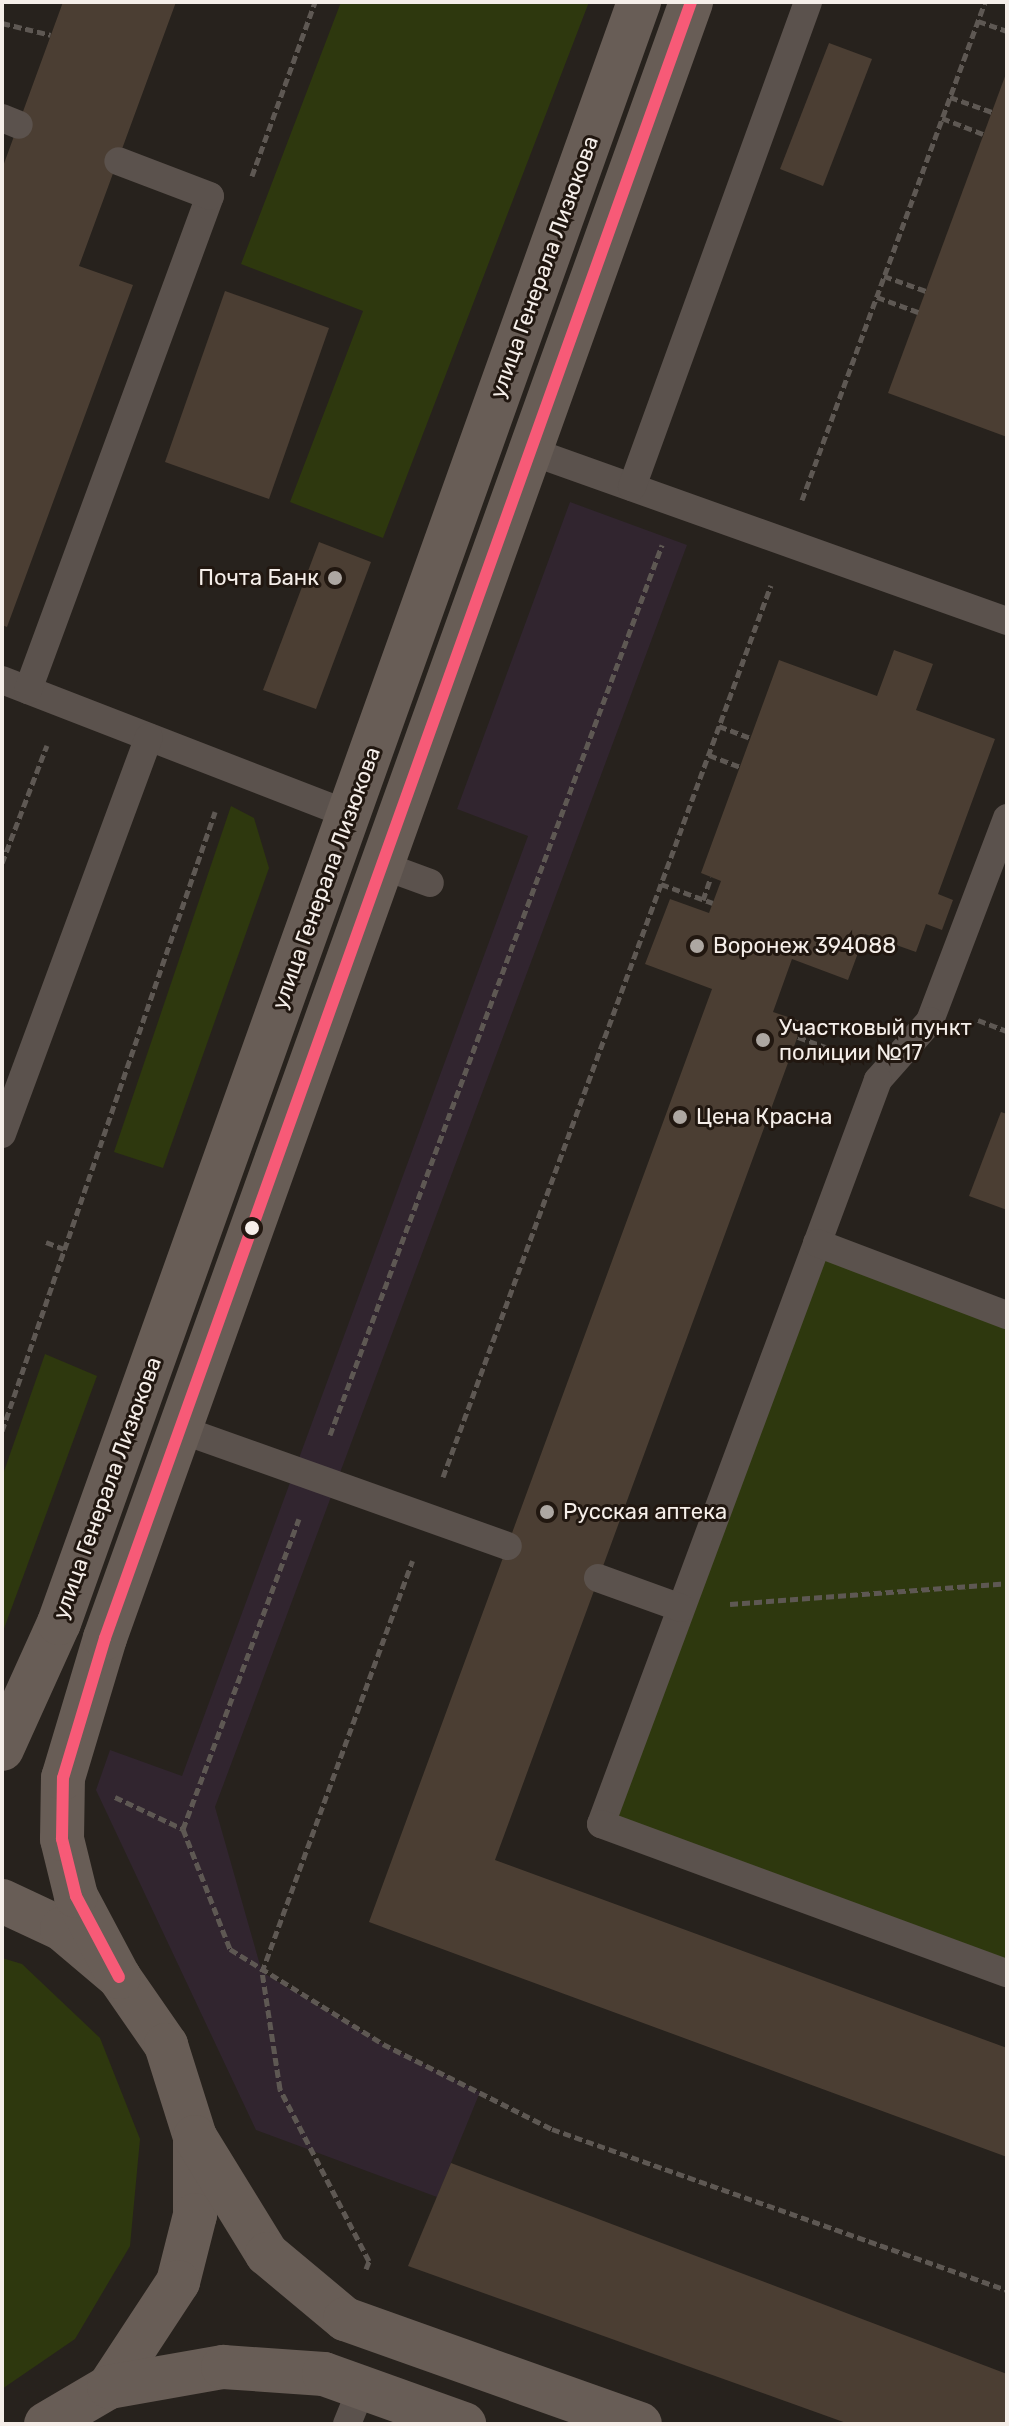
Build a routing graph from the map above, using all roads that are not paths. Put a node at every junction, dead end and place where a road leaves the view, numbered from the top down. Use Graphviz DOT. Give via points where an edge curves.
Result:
graph roads {
  1 [pos="639,2"];
  2 [pos="691,2"];
  3 [pos="808,2"];
  4 [pos="118,161"];
  5 [pos="530,451"];
  6 [pos="632,487"];
  7 [pos="1007,621"];
  8 [pos="15,685"];
  9 [pos="149,737"];
  10 [pos="348,814"];
  11 [pos="1007,818"];
  12 [pos="381,865"];
  13 [pos="430,883"];
  14 [pos="2,1134"];
  15 [pos="817,1243"];
  16 [pos="1007,1315"];
  17 [pos="179,1429"];
  18 [pos="508,1546"];
  19 [pos="598,1578"];
  20 [pos="681,1608"];
  21 [pos="2,1749"];
  22 [pos="2,1901"];
  23 [pos="1007,1973"];
  24 [pos="119,1977"];
  25 [pos="195,2137"];
  26 [pos="109,2387"];
  27 [pos="355,2406"];
  28 [pos="46,2424"];
  29 [pos="464,2424"];
  30 [pos="640,2424"];
  1 -- 10 [label="main road, улица Генерала Лизюкова"];
  2 -- 5 [label="main road"];
  3 -- 6 [label="lane"];
  4 -- 8 [label="lane" via="210,196"];
  5 -- 6 [label="lane"];
  5 -- 12 [label="main road"];
  6 -- 7 [label="lane"];
  8 -- 9 [label="lane"];
  9 -- 10 [label="lane"];
  9 -- 14 [label="lane"];
  10 -- 21 [label="main road, улица Генерала Лизюкова" via="59,1623"];
  11 -- 15 [label="lane" via="930,1021 878,1080"];
  12 -- 13 [label="lane"];
  12 -- 17 [label="main road"];
  15 -- 16 [label="lane"];
  15 -- 20 [label="lane"];
  17 -- 18 [label="lane"];
  17 -- 24 [label="main road" via="105,1638 63,1778 62,1839 76,1896"];
  19 -- 20 [label="lane"];
  20 -- 23 [label="lane" via="601,1824"];
  22 -- 24 [label="main road" via="62,1929"];
  24 -- 25 [label="main road" via="166,2045"];
  25 -- 26 [label="main road" via="195,2215 178,2282"];
  25 -- 30 [label="main road" via="267,2254 345,2319"];
  26 -- 27 [label="main road" via="223,2367 324,2374"];
  26 -- 28 [label="main road"];
  27 -- 29 [label="main road"];
}
